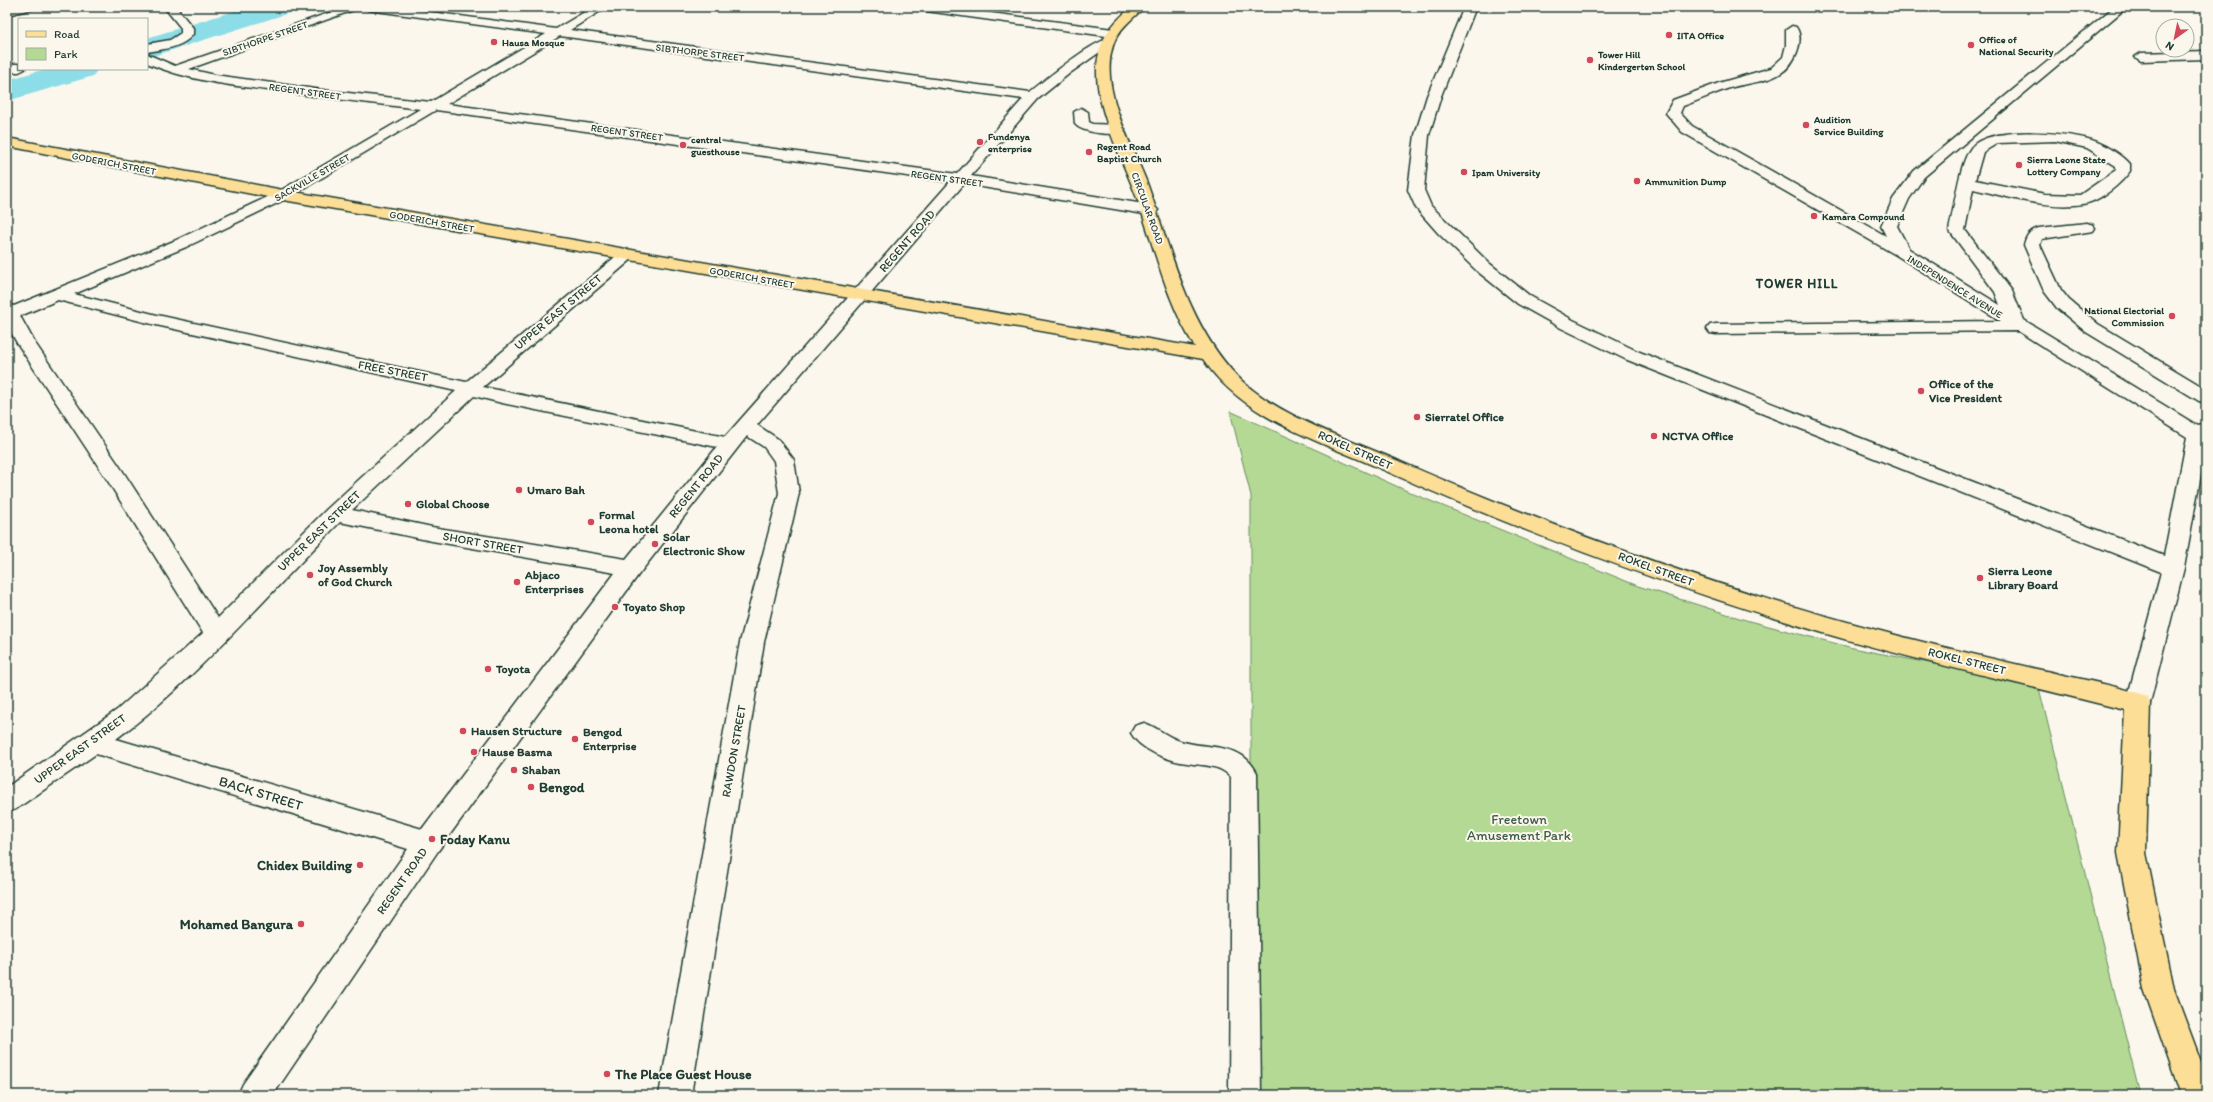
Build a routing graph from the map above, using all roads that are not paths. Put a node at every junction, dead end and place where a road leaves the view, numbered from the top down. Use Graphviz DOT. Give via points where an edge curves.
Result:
graph roads {
  1 [pos="29,7"];
  2 [pos="170,7"];
  3 [pos="357,7"];
  4 [pos="368,7"];
  5 [pos="601,7"];
  6 [pos="919,7"];
  7 [pos="1138,7"];
  8 [pos="1470,7"];
  9 [pos="2121,7"];
  10 [pos="970,10"];
  11 [pos="7,11"];
  12 [pos="1792,30"];
  13 [pos="556,34"];
  14 [pos="1110,38"];
  15 [pos="148,48"];
  16 [pos="2206,55"];
  17 [pos="2141,57"];
  18 [pos="148,58"];
  19 [pos="7,68"];
  20 [pos="18,68"];
  21 [pos="174,70"];
  22 [pos="1033,96"];
  23 [pos="434,106"];
  24 [pos="1081,112"];
  25 [pos="1118,129"];
  26 [pos="7,142"];
  27 [pos="961,179"];
  28 [pos="1967,183"];
  29 [pos="283,195"];
  30 [pos="1150,210"];
  31 [pos="2087,228"];
  32 [pos="1902,252"];
  33 [pos="627,255"];
  34 [pos="58,295"];
  35 [pos="858,296"];
  36 [pos="8,313"];
  37 [pos="2018,326"];
  38 [pos="1716,329"];
  39 [pos="1210,355"];
  40 [pos="470,388"];
  41 [pos="2206,397"];
  42 [pos="738,435"];
  43 [pos="2203,435"];
  44 [pos="336,514"];
  45 [pos="630,568"];
  46 [pos="2173,568"];
  47 [pos="215,633"];
  48 [pos="2138,703"];
  49 [pos="1144,733"];
  50 [pos="93,743"];
  51 [pos="7,801"];
  52 [pos="428,843"];
  53 [pos="254,1095"];
  54 [pos="675,1095"];
  55 [pos="1245,1095"];
  56 [pos="2197,1095"];
  1 -- 11 [label="street"];
  2 -- 15 [label="street" via="187,28 187,34 172,43"];
  3 -- 21 [label="street, SIBTHORPE STREET"];
  4 -- 13 [label="street, SIBTHORPE STREET"];
  5 -- 13 [label="street, SACKVILLE STREET"];
  6 -- 10 [label="street"];
  7 -- 14 [label="main road, REGENT ROAD"];
  8 -- 46 [label="street" via="1434,96 1424,129 1416,190 1424,208 1444,230 1483,267 1518,295 1567,324 1631,355"];
  9 -- 32 [label="street, INDEPENDENCE AVENUE" via="1919,174 1901,199 1889,226"];
  10 -- 14 [label="street"];
  12 -- 32 [label="street" via="1793,40 1788,62 1779,69 1764,77 1730,84 1678,103 1673,113 1687,129"];
  13 -- 22 [label="street, SIBTHORPE STREET"];
  13 -- 23 [label="street, SACKVILLE STREET"];
  14 -- 22 [label="street, REGENT ROAD"];
  14 -- 25 [label="main road, CIRCULAR ROAD" via="1104,65 1109,105"];
  16 -- 17 [label="street"];
  18 -- 21 [label="street, REGENT STREET"];
  19 -- 20 [label="street"];
  21 -- 23 [label="street, REGENT STREET" via="330,95"];
  22 -- 27 [label="street, REGENT ROAD"];
  23 -- 27 [label="street, REGENT STREET"];
  23 -- 29 [label="street, SACKVILLE STREET"];
  24 -- 25 [label="street" via="1082,124 1089,128"];
  25 -- 30 [label="main road, CIRCULAR ROAD"];
  26 -- 29 [label="main road, GODERICH STREET"];
  27 -- 30 [label="street, REGENT STREET"];
  27 -- 35 [label="street, REGENT ROAD"];
  28 -- 28 [label="street" via="2045,198 2082,200 2088,199 2116,179 2123,171 2123,164 2092,145 2072,139 1995,139 1977,149"];
  28 -- 37 [label="street" via="1957,230 2003,291"];
  29 -- 33 [label="main road, GODERICH STREET"];
  29 -- 34 [label="street, SACKVILLE STREET" via="180,244"];
  30 -- 39 [label="main road, CIRCULAR ROAD" via="1179,300"];
  31 -- 41 [label="street" via="2039,233 2034,237 2032,245 2053,291 2092,328"];
  32 -- 37 [label="street, INDEPENDENCE AVENUE"];
  33 -- 35 [label="main road, GODERICH STREET"];
  33 -- 40 [label="street, UPPER EAST STREET" via="549,318"];
  34 -- 36 [label="street, SACKVILLE STREET"];
  34 -- 40 [label="street, FREE STREET" via="186,327"];
  35 -- 39 [label="main road, GODERICH STREET"];
  35 -- 42 [label="street, REGENT ROAD"];
  36 -- 47 [label="street" via="116,475"];
  37 -- 38 [label="street"];
  37 -- 43 [label="street, INDEPENDENCE AVENUE"];
  39 -- 48 [label="main road, ROKEL STREET" via="1232,382 1268,409 1421,479 1543,528 1672,576 1822,624"];
  40 -- 42 [label="street, FREE STREET" via="502,396"];
  40 -- 44 [label="street, UPPER EAST STREET"];
  42 -- 45 [label="street, REGENT ROAD"];
  42 -- 54 [label="street, RAWDON STREET" via="771,442 784,460 788,493 752,642"];
  43 -- 46 [label="street"];
  44 -- 45 [label="street, SHORT STREET" via="432,534"];
  44 -- 47 [label="street, UPPER EAST STREET"];
  45 -- 52 [label="street, REGENT ROAD"];
  46 -- 48 [label="street"];
  47 -- 50 [label="street, UPPER EAST STREET" via="142,704"];
  48 -- 56 [label="main road" via="2132,853 2159,989"];
  49 -- 55 [label="street" via="1175,750 1220,756 1235,762 1244,773"];
  50 -- 51 [label="street, UPPER EAST STREET"];
  50 -- 52 [label="street, BACK STREET"];
  52 -- 53 [label="street, REGENT ROAD"];
}
